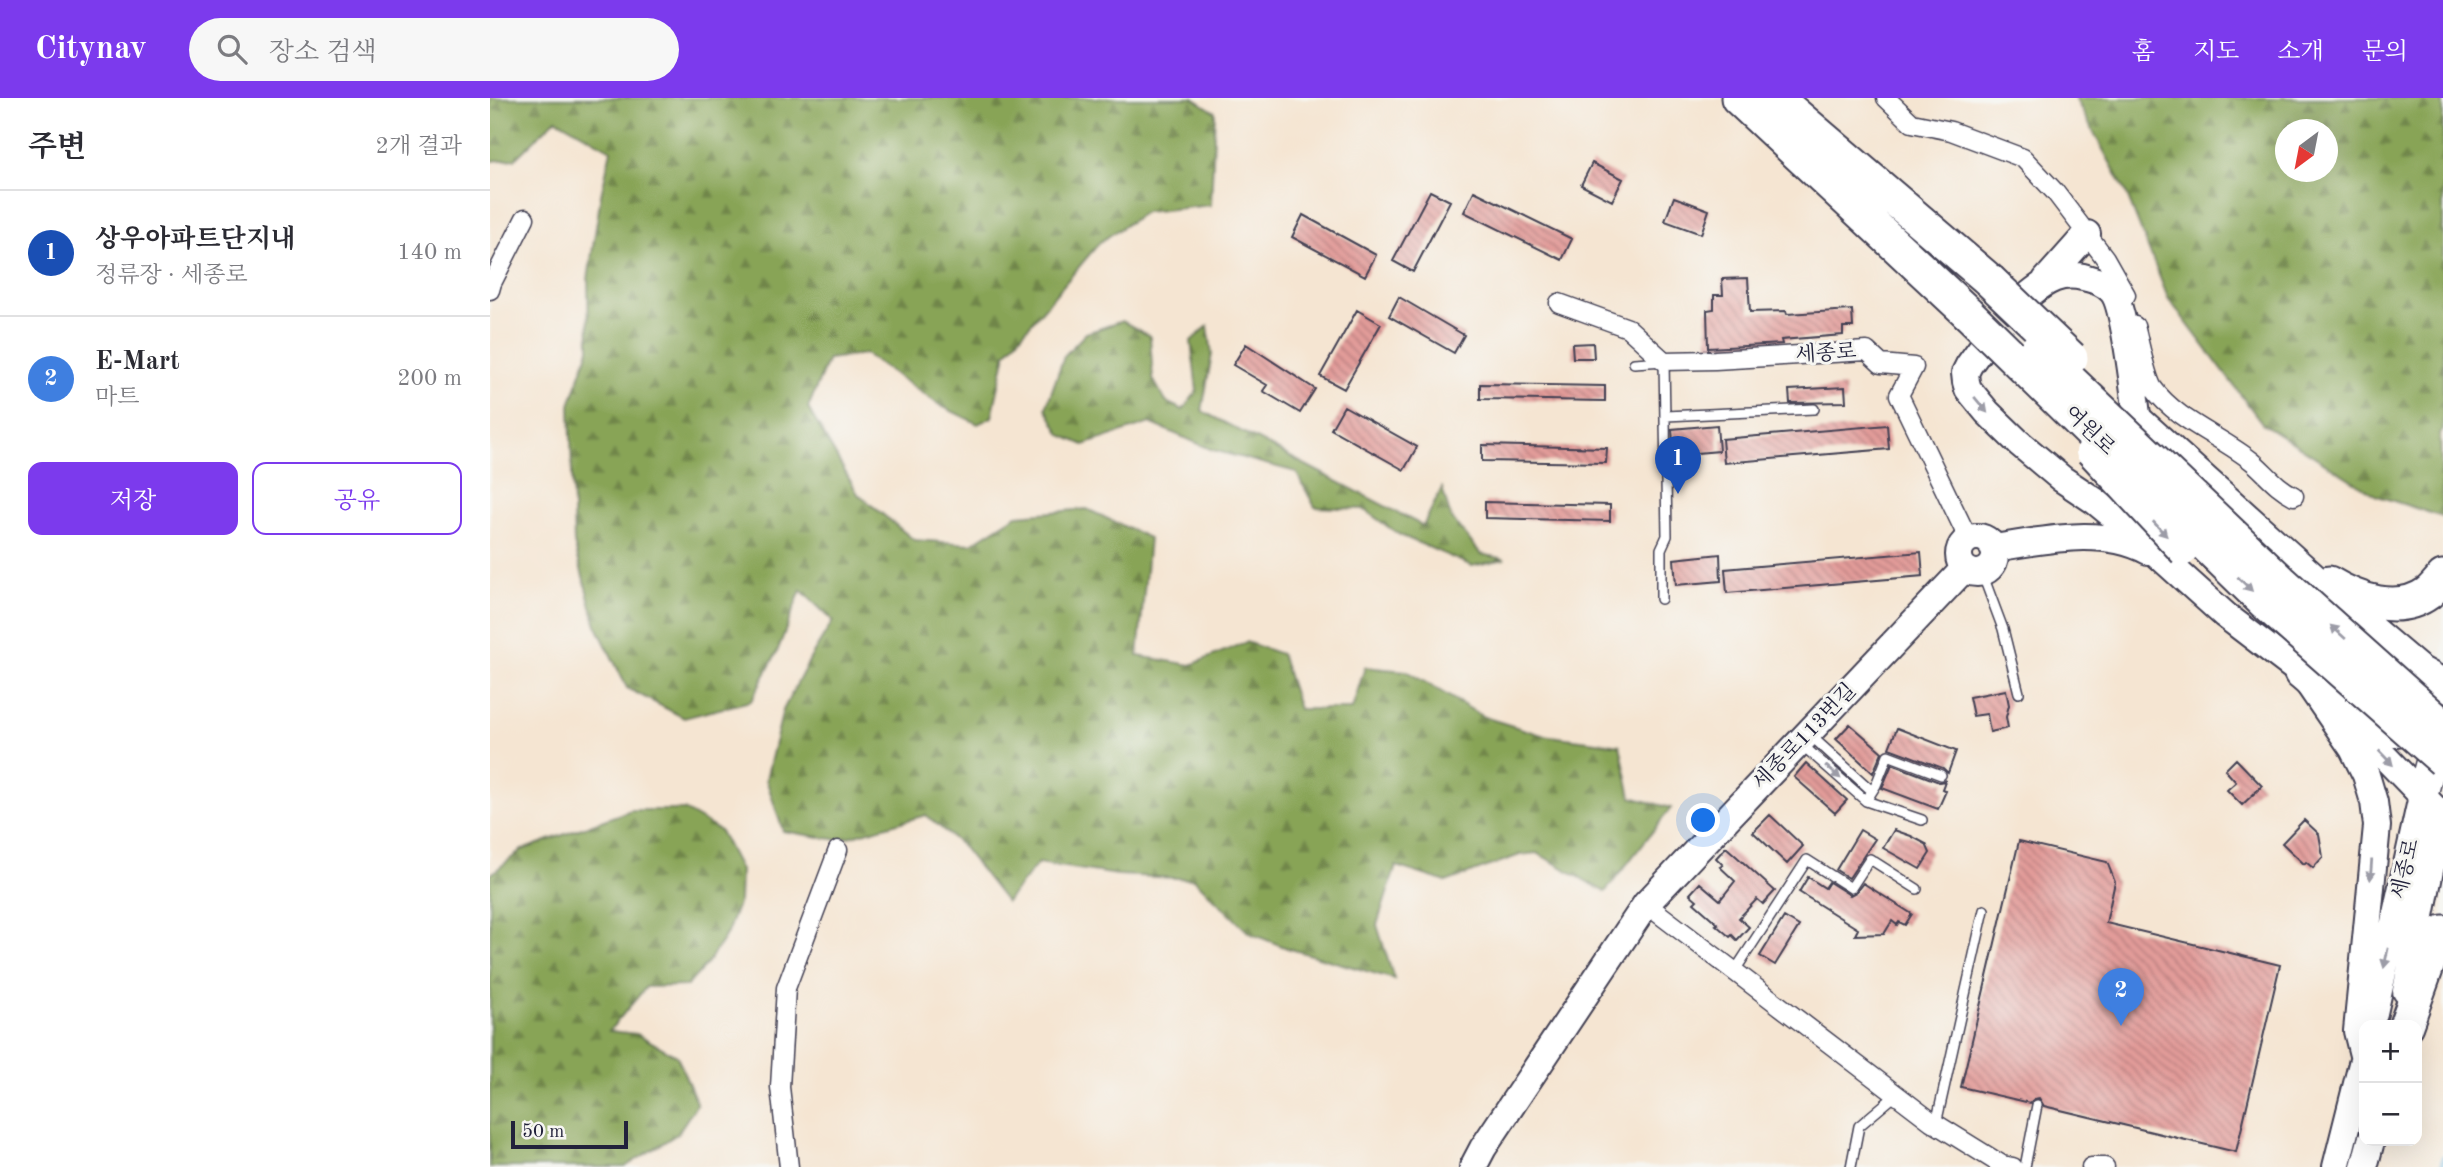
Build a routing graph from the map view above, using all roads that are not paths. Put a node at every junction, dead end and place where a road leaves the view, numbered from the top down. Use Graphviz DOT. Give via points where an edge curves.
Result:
graph roads {
  1 [pos="1738,98"];
  2 [pos="1769,98"];
  3 [pos="1776,98"];
  4 [pos="1886,98"];
  5 [pos="525,218"];
  6 [pos="2087,234"];
  7 [pos="2105,258"];
  8 [pos="490,290"];
  9 [pos="2114,292"];
  10 [pos="1980,297"];
  11 [pos="1559,303"];
  12 [pos="1982,347"];
  13 [pos="1664,360"];
  14 [pos="1634,363"];
  15 [pos="1814,409"];
  16 [pos="1666,416"];
  17 [pos="2138,422"];
  18 [pos="2062,479"];
  19 [pos="2294,496"];
  20 [pos="1968,538"];
  21 [pos="2065,538"];
  22 [pos="1993,548"];
  23 [pos="2277,549"];
  24 [pos="2175,557"];
  25 [pos="1973,571"];
  26 [pos="2443,578"];
  27 [pos="1661,598"];
  28 [pos="2359,622"];
  29 [pos="2301,673"];
  30 [pos="2443,686"];
  31 [pos="2019,694"];
  32 [pos="2443,714"];
  33 [pos="2443,726"];
  34 [pos="1804,738"];
  35 [pos="2443,760"];
  36 [pos="1941,775"];
  37 [pos="1872,791"];
  38 [pos="1866,801"];
  39 [pos="2437,809"];
  40 [pos="1922,820"];
  41 [pos="838,850"];
  42 [pos="1917,889"];
  43 [pos="1646,904"];
  44 [pos="1984,910"];
  45 [pos="2443,932"];
  46 [pos="1734,972"];
  47 [pos="2373,1020"];
  48 [pos="2400,1020"];
  49 [pos="2408,1020"];
  50 [pos="2359,1038"];
  51 [pos="2359,1077"];
  52 [pos="1896,1094"];
  53 [pos="2037,1105"];
  54 [pos="1936,1124"];
  55 [pos="2370,1146"];
  56 [pos="789,1167"];
  57 [pos="1473,1167"];
  58 [pos="1852,1167"];
  59 [pos="2013,1167"];
  60 [pos="2025,1167"];
  61 [pos="2091,1167"];
  62 [pos="2105,1167"];
  63 [pos="2336,1167"];
  64 [pos="2364,1167"];
  1 -- 10 [label="highway, 여원로"];
  2 -- 10 [label="highway, 여원로"];
  3 -- 10 [label="highway"];
  4 -- 6 [label="street" via="1912,123 1951,131 2023,158"];
  5 -- 8 [label="street"];
  6 -- 7 [label="street"];
  6 -- 9 [label="street" via="2038,287 2069,274 2102,282"];
  7 -- 9 [label="street"];
  7 -- 19 [label="street" via="2125,293 2152,386 2178,413 2215,435"];
  9 -- 17 [label="street"];
  10 -- 17 [label="highway, bridge"];
  10 -- 24 [label="street, one-way, bridge" via="1981,335"];
  33 -- 10 [label="highway, 여원로, one-way, bridge" via="2281,581"];
  10 -- 35 [label="highway, 여원로, one-way, bridge" via="2265,603"];
  11 -- 13 [label="street" via="1628,328"];
  12 -- 18 [label="street, one-way" via="1965,373 1968,389 1986,412"];
  13 -- 14 [label="lane"];
  13 -- 16 [label="lane"];
  13 -- 20 [label="street, 세종로" via="1867,351 1881,364 1914,367 1899,396"];
  15 -- 16 [label="lane"];
  16 -- 27 [label="lane" via="1667,536 1661,549"];
  17 -- 23 [label="highway"];
  18 -- 21 [label="street" via="2086,505 2086,520"];
  18 -- 24 [label="street"];
  20 -- 22 [label="street" via="1982,537"];
  20 -- 25 [label="street" via="1958,559"];
  21 -- 22 [label="street"];
  21 -- 24 [label="street" via="2107,538"];
  22 -- 25 [label="street" via="1992,565"];
  23 -- 26 [label="highway" via="2333,585 2381,604 2413,601"];
  23 -- 28 [label="highway"];
  24 -- 29 [label="street"];
  25 -- 31 [label="lane" via="2003,629"];
  25 -- 34 [label="street, 세종로113번길"];
  28 -- 29 [label="highway" via="2426,695 2427,709 2412,727 2378,729"];
  28 -- 30 [label="highway" via="2418,672"];
  29 -- 39 [label="street, one-way"];
  29 -- 50 [label="street, one-way" via="2353,749 2374,802 2377,826"];
  32 -- 39 [label="main road, 세종로"];
  34 -- 37 [label="lane"];
  34 -- 38 [label="lane, one-way"];
  34 -- 43 [label="street, 세종로113번길"];
  36 -- 37 [label="lane" via="1888,755"];
  37 -- 38 [label="lane"];
  38 -- 40 [label="lane"];
  39 -- 47 [label="street, 세종로, one-way"];
  39 -- 48 [label="street"];
  41 -- 56 [label="street" via="786,988 780,1087"];
  42 -- 46 [label="lane" via="1870,859 1851,888 1807,860"];
  43 -- 46 [label="street"];
  43 -- 57 [label="street, 세종로113번길"];
  44 -- 54 [label="lane"];
  45 -- 49 [label="highway"];
  46 -- 52 [label="street"];
  51 -- 63 [label="street"];
  52 -- 54 [label="street"];
  52 -- 58 [label="lane" via="1859,1126"];
  53 -- 60 [label="lane"];
  54 -- 59 [label="street" via="2002,1165"];
  55 -- 64 [label="street"];
  61 -- 62 [label="street"];
}
